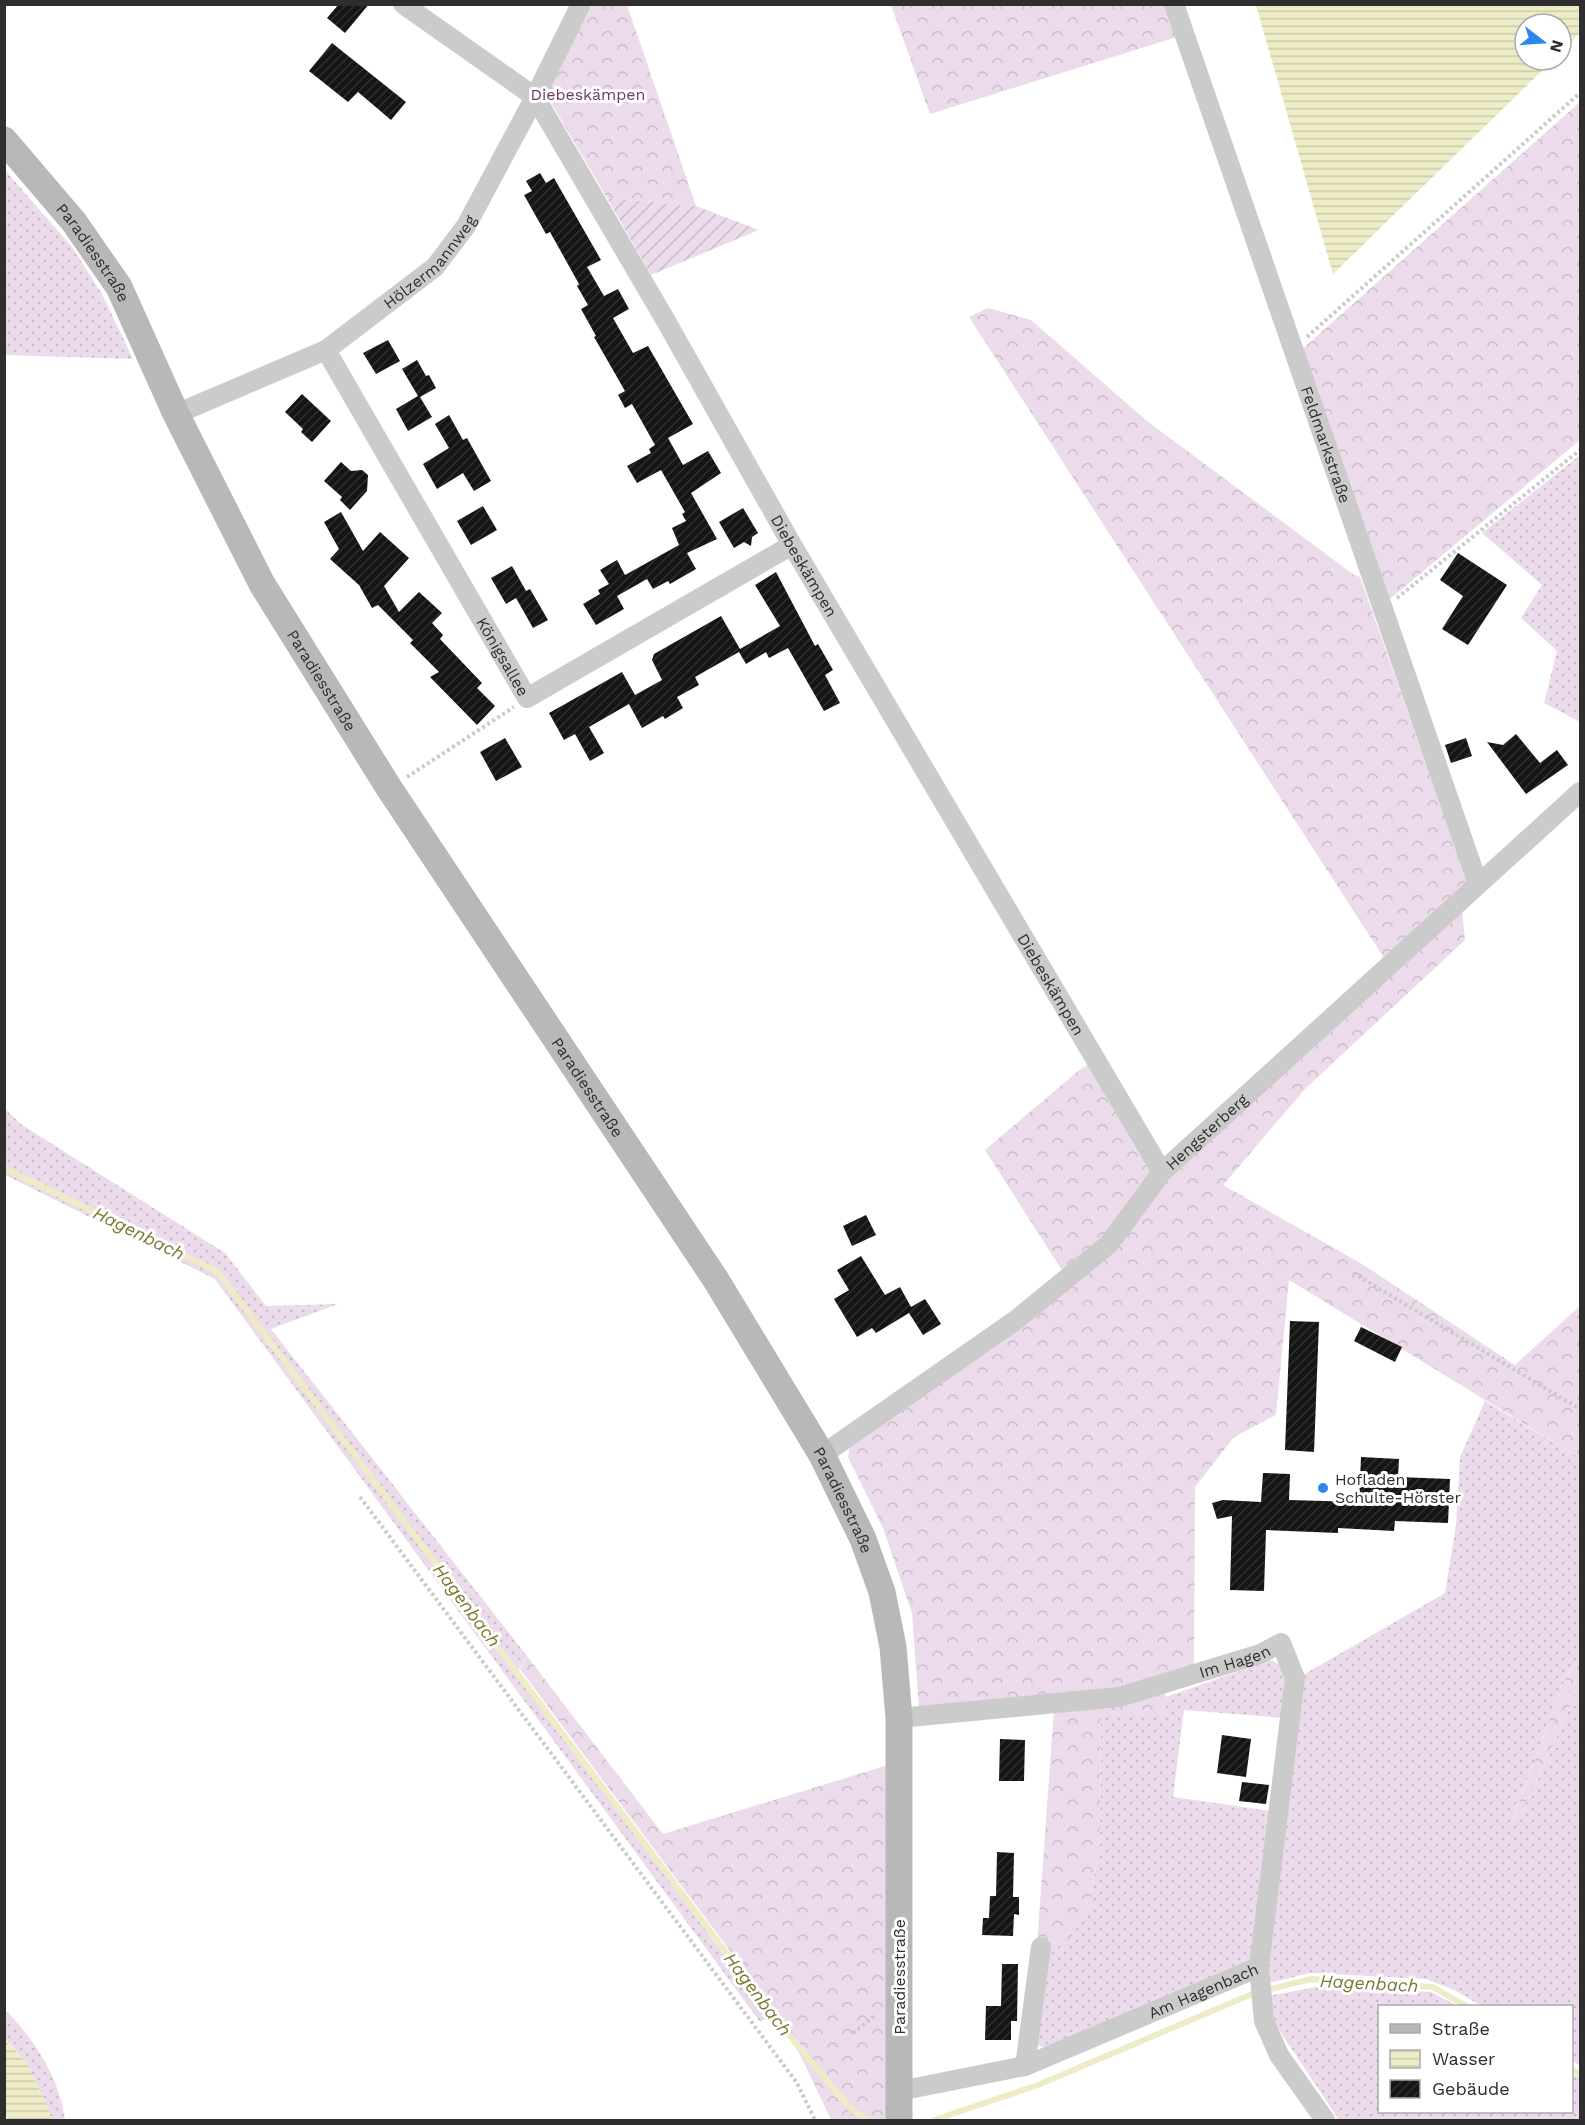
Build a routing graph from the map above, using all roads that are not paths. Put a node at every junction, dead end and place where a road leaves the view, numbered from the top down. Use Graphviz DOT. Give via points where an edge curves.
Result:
graph roads {
  1 [pos="403,4"];
  2 [pos="581,4"];
  3 [pos="1174,4"];
  4 [pos="536,97"];
  5 [pos="4,140"];
  6 [pos="326,351"];
  7 [pos="176,414"];
  8 [pos="792,545"];
  9 [pos="1581,792"];
  10 [pos="1478,884"];
  11 [pos="1162,1172"];
  12 [pos="822,1455"];
  13 [pos="899,1718"];
  14 [pos="1041,1947"];
  15 [pos="1259,1967"];
  16 [pos="1025,2066"];
  17 [pos="899,2108"];
  18 [pos="1325,2121"];
  1 -- 4 [label="street, Diebeskämpen"];
  2 -- 4 [label="street, Hölzermannweg"];
  3 -- 10 [label="street, Feldmarkstraße"];
  4 -- 6 [label="street, Hölzermannweg" via="466,226 435,267"];
  4 -- 8 [label="street, Diebeskämpen"];
  5 -- 7 [label="main road, Paradiesstraße" via="74,222 119,287"];
  6 -- 7 [label="street, Hölzermannweg"];
  6 -- 8 [label="street, Königsallee" via="527,698"];
  7 -- 12 [label="main road, Paradiesstraße" via="262,584 389,788 716,1280"];
  8 -- 11 [label="street, Diebeskämpen"];
  9 -- 10 [label="street, Hengsterberg"];
  10 -- 11 [label="street, Hengsterberg"];
  11 -- 12 [label="street, Hengsterberg" via="1109,1244 1016,1320"];
  12 -- 13 [label="main road, Paradiesstraße" via="863,1539 882,1592 893,1647"];
  13 -- 15 [label="street, Im Hagen" via="1119,1697 1260,1654 1281,1643 1295,1678"];
  13 -- 17 [label="main road, Paradiesstraße"];
  14 -- 16 [label="street"];
  15 -- 16 [label="street, Am Hagenbach"];
  15 -- 18 [label="street, Am Hagenbach" via="1264,2021 1279,2055"];
  16 -- 17 [label="street, Am Hagenbach"];
}
